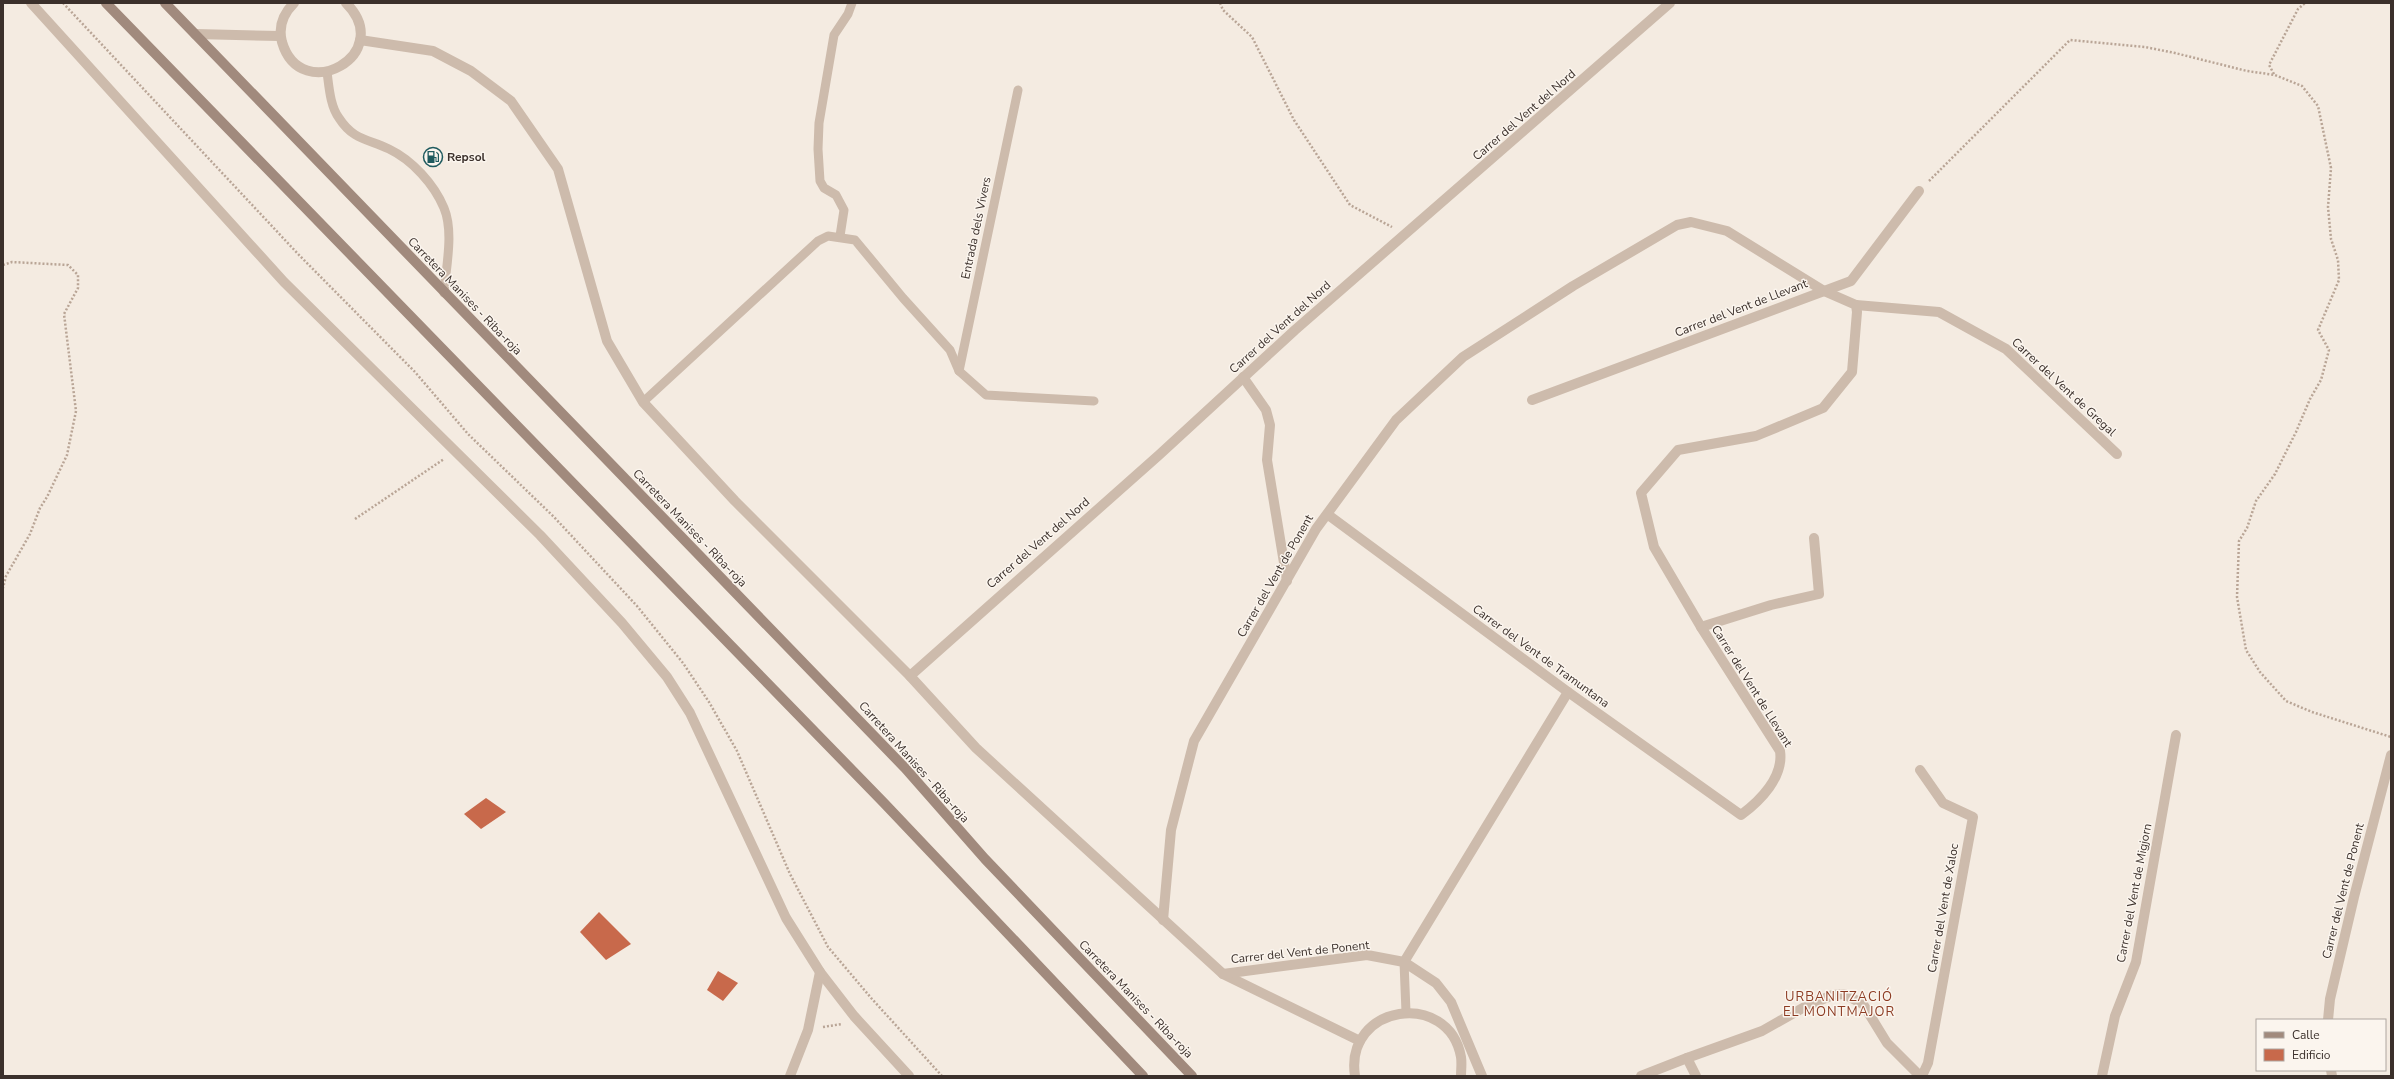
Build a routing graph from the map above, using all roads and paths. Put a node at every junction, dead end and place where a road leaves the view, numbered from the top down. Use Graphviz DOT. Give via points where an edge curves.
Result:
graph roads {
  1 [pos="31,3"];
  2 [pos="106,3"];
  3 [pos="165,3"];
  4 [pos="294,3"];
  5 [pos="346,3"];
  6 [pos="852,3"];
  7 [pos="1220,3"];
  8 [pos="1670,3"];
  9 [pos="2305,3"];
  10 [pos="357,7"];
  11 [pos="195,34"];
  12 [pos="280,36"];
  13 [pos="360,40"];
  14 [pos="327,72"];
  15 [pos="2275,75"];
  16 [pos="1018,90"];
  17 [pos="1920,191"];
  18 [pos="1405,235"];
  19 [pos="840,236"];
  20 [pos="3,265"];
  21 [pos="1824,291"];
  22 [pos="444,292"];
  23 [pos="1856,305"];
  24 [pos="959,371"];
  25 [pos="1243,377"];
  26 [pos="1532,400"];
  27 [pos="1094,401"];
  28 [pos="643,402"];
  29 [pos="454,451"];
  30 [pos="2117,454"];
  31 [pos="1327,514"];
  32 [pos="355,519"];
  33 [pos="1814,538"];
  34 [pos="1286,581"];
  35 [pos="3,588"];
  36 [pos="1701,627"];
  37 [pos="910,676"];
  38 [pos="1568,692"];
  39 [pos="2176,735"];
  40 [pos="2391,737"];
  41 [pos="2391,755"];
  42 [pos="1920,770"];
  43 [pos="1741,815"];
  44 [pos="1163,920"];
  45 [pos="1404,962"];
  46 [pos="820,972"];
  47 [pos="1223,974"];
  48 [pos="1406,1012"];
  49 [pos="2328,1019"];
  50 [pos="845,1024"];
  51 [pos="808,1030"];
  52 [pos="1360,1040"];
  53 [pos="1687,1058"];
  54 [pos="1918,1075"];
  55 [pos="790,1076"];
  56 [pos="910,1076"];
  57 [pos="1143,1076"];
  58 [pos="1192,1076"];
  59 [pos="1355,1076"];
  60 [pos="1460,1076"];
  61 [pos="1482,1076"];
  62 [pos="1641,1076"];
  63 [pos="1696,1076"];
  64 [pos="2102,1076"];
  1 -- 29 [label="street" via="284,282"];
  2 -- 57 [label="main road" via="884,803"];
  3 -- 11 [label="main road, Carretera Manises - Riba-roja"];
  4 -- 12 [label="street" via="287,10 281,23"];
  5 -- 10 [label="street"];
  6 -- 19 [label="lane" via="834,35 819,123 820,181 824,188 836,195 844,210"];
  7 -- 18 [label="path" via="1223,10 1252,36 1294,120 1350,205"];
  8 -- 18 [label="street, Carrer del Vent del Nord"];
  9 -- 15 [label="path" via="2298,9 2268,65"];
  10 -- 13 [label="street"];
  11 -- 12 [label="street"];
  11 -- 22 [label="main road, Carretera Manises - Riba-roja"];
  12 -- 14 [label="street" via="284,51 294,62 307,70"];
  13 -- 14 [label="street" via="355,53 346,64"];
  13 -- 28 [label="street" via="433,51 471,71 511,101 558,169 607,341"];
  14 -- 22 [label="lane" via="331,98 338,117 353,135 410,161 444,209 448,234"];
  15 -- 17 [label="path" via="2145,47 2070,40"];
  15 -- 40 [label="path" via="2302,86 2318,106 2331,168 2328,207 2339,280 2318,330 2329,350 2321,380 2275,474 2256,501 2247,528 2239,541 2238,605 2246,650 2260,672 2286,701"];
  16 -- 24 [label="lane, Entrada dels Vivers"];
  17 -- 21 [label="street" via="1851,281"];
  18 -- 25 [label="street, Carrer del Vent del Nord"];
  19 -- 24 [label="lane" via="855,240 950,350"];
  19 -- 28 [label="lane" via="828,236 818,241"];
  20 -- 35 [label="path" via="12,262 68,265 78,275 78,288 64,314 76,411 66,455 30,534 6,576"];
  21 -- 23 [label="street, Carrer del Vent de Llevant"];
  21 -- 26 [label="street, Carrer del Vent de Llevant"];
  21 -- 31 [label="street, Carrer del Vent de Ponent" via="1727,231 1691,222 1676,224 1463,357 1396,420"];
  22 -- 58 [label="main road, Carretera Manises - Riba-roja" via="905,768 984,859"];
  23 -- 30 [label="street, Carrer del Vent de Gregal" via="1939,312 2006,349"];
  23 -- 36 [label="street, Carrer del Vent de Llevant" via="1852,372 1823,408 1756,436 1678,450 1641,493 1654,547"];
  24 -- 27 [label="lane" via="986,395"];
  25 -- 34 [label="street" via="1266,410 1270,425 1267,460"];
  25 -- 37 [label="street, Carrer del Vent del Nord"];
  28 -- 37 [label="street" via="735,501"];
  29 -- 32 [label="path"];
  29 -- 46 [label="street" via="540,535 622,623 667,678 690,713 786,918"];
  31 -- 34 [label="street, Carrer del Vent de Ponent"];
  31 -- 38 [label="street, Carrer del Vent de Tramuntana"];
  33 -- 36 [label="street, Carrer del Vent de Llevant" via="1819,594 1771,605"];
  34 -- 44 [label="street, Carrer del Vent de Ponent" via="1194,741 1171,830"];
  36 -- 43 [label="street, Carrer del Vent de Llevant" via="1780,751 1781,758 1776,776 1758,802"];
  37 -- 44 [label="street" via="976,748"];
  38 -- 43 [label="street, Carrer del Vent de Tramuntana"];
  38 -- 45 [label="street"];
  39 -- 64 [label="street, Carrer del Vent de Migjorn" via="2136,962 2114,1016"];
  41 -- 49 [label="street, Carrer del Vent de Ponent" via="2330,999"];
  42 -- 54 [label="street, Carrer del Vent de Xaloc" via="1943,803 1973,817 1928,1063"];
  44 -- 47 [label="street"];
  45 -- 47 [label="street, Carrer del Vent de Ponent" via="1367,956"];
  45 -- 48 [label="lane"];
  45 -- 61 [label="street, Carrer del Vent de Ponent" via="1436,983 1451,1002"];
  46 -- 51 [label="street"];
  46 -- 56 [label="street" via="854,1016"];
  47 -- 52 [label="street"];
  48 -- 52 [label="street" via="1382,1019 1369,1028"];
  48 -- 60 [label="street" via="1425,1015 1442,1024 1455,1039 1461,1058"];
  50 -- 51 [label="path"];
  51 -- 55 [label="street"];
  52 -- 59 [label="street" via="1354,1057"];
  53 -- 54 [label="street" via="1762,1031 1808,1005 1833,995 1844,994 1863,1004 1887,1043"];
  53 -- 62 [label="street"];
  53 -- 63 [label="street"];
}
